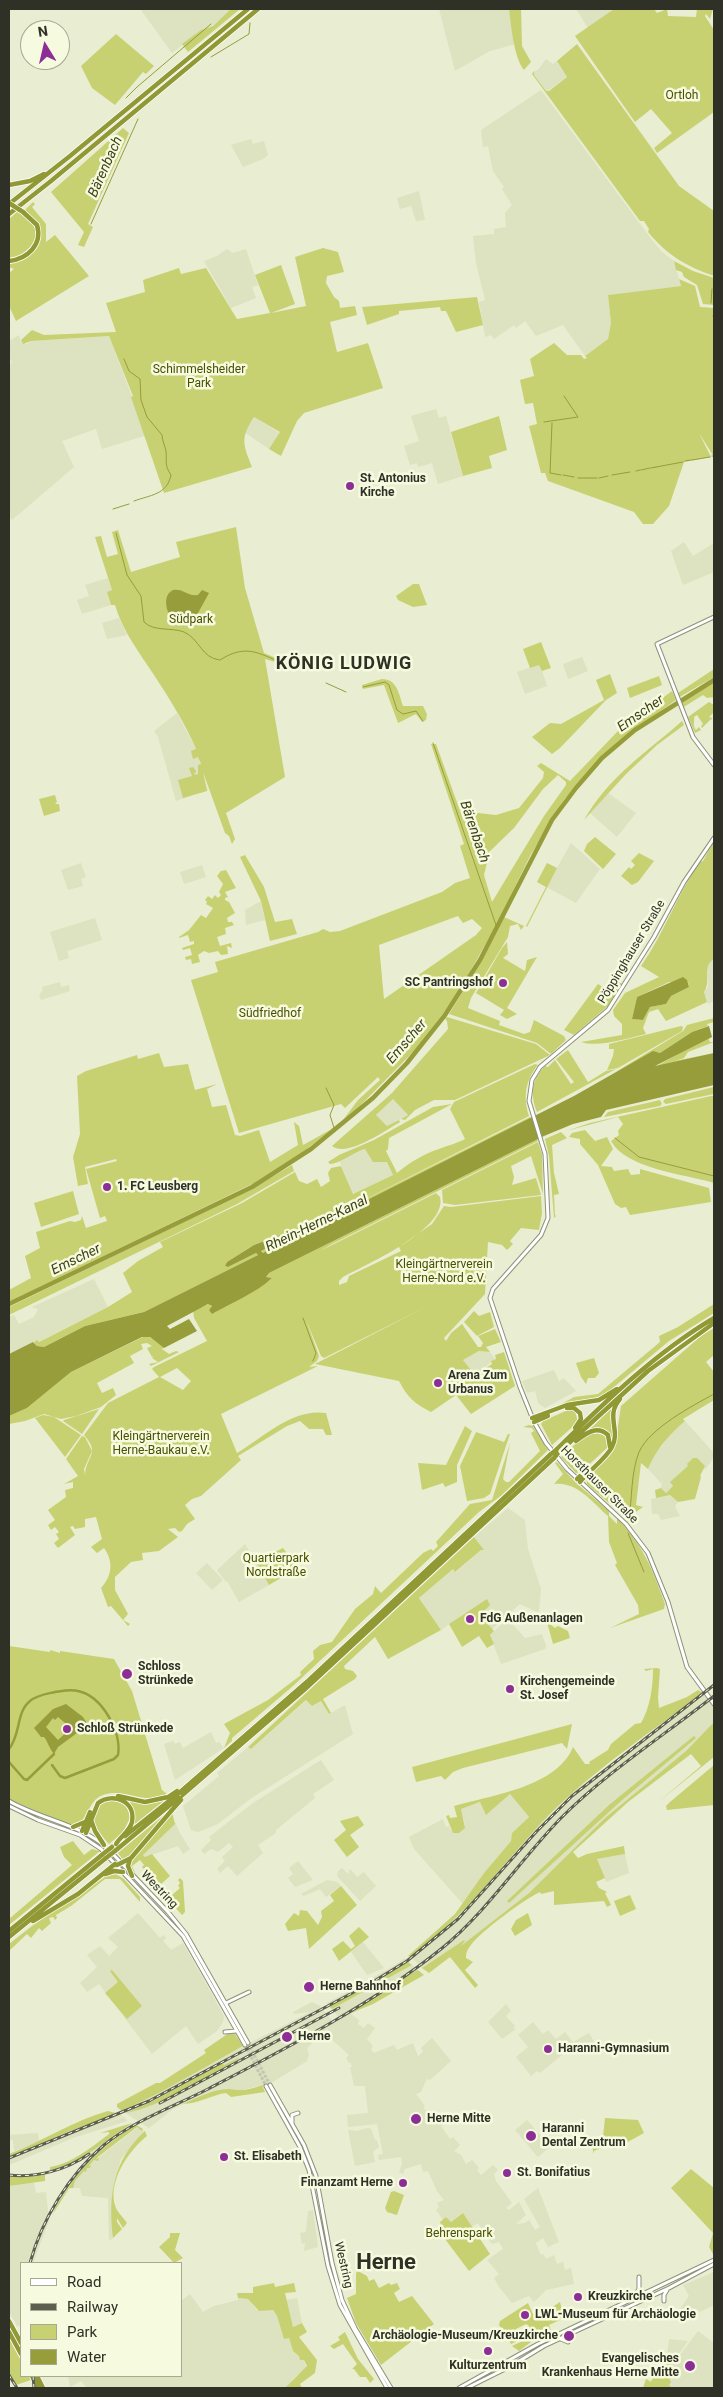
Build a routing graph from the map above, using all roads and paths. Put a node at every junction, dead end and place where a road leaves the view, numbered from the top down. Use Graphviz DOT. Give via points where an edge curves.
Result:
graph roads {
  1 [pos="248,9"];
  2 [pos="258,9"];
  3 [pos="56,168"];
  4 [pos="9,184"];
  5 [pos="9,204"];
  6 [pos="9,214"];
  7 [pos="9,260"];
  8 [pos="714,617"];
  9 [pos="714,765"];
  10 [pos="714,838"];
  11 [pos="544,1231"];
  12 [pos="714,1318"];
  13 [pos="714,1323"];
  14 [pos="634,1380"];
  15 [pos="533,1420"];
  16 [pos="558,1450"];
  17 [pos="552,1456"];
  18 [pos="578,1480"];
  19 [pos="714,1704"];
  20 [pos="180,1795"];
  21 [pos="9,1801"];
  22 [pos="170,1803"];
  23 [pos="9,1806"];
  24 [pos="89,1819"];
  25 [pos="73,1827"];
  26 [pos="83,1834"];
  27 [pos="104,1845"];
  28 [pos="114,1847"];
  29 [pos="105,1856"];
  30 [pos="131,1858"];
  31 [pos="118,1863"];
  32 [pos="123,1872"];
  33 [pos="102,1876"];
  34 [pos="132,1876"];
  35 [pos="17,1930"];
  36 [pos="9,1931"];
  37 [pos="9,1937"];
  38 [pos="249,1992"];
  39 [pos="226,2003"];
  40 [pos="237,2031"];
  41 [pos="225,2032"];
  42 [pos="298,2113"];
  43 [pos="292,2124"];
  44 [pos="714,2262"];
  45 [pos="639,2278"];
  46 [pos="669,2288"];
  47 [pos="631,2300"];
  48 [pos="664,2300"];
  49 [pos="9,2321"];
  50 [pos="9,2332"];
  51 [pos="558,2340"];
  52 [pos="20,2341"];
  53 [pos="568,2342"];
  54 [pos="20,2352"];
  55 [pos="387,2388"];
  56 [pos="391,2388"];
  57 [pos="459,2388"];
  58 [pos="467,2388"];
  1 -- 3 [label="highway"];
  2 -- 6 [label="highway"];
  3 -- 4 [label="highway" via="30,181"];
  3 -- 5 [label="highway"];
  5 -- 7 [label="highway, bridge" via="37,226 38,238 28,254"];
  8 -- 9 [label="main road" via="657,644 695,741"];
  10 -- 11 [label="main road, Pöppinghauser Straße" via="608,1010 537,1071 529,1092 545,1154 549,1212"];
  11 -- 15 [label="main road, Horsthauser Straße" via="490,1296"];
  12 -- 14 [label="highway" via="667,1350"];
  13 -- 14 [label="highway"];
  14 -- 15 [label="highway" via="599,1400 567,1405"];
  14 -- 16 [label="highway"];
  14 -- 18 [label="highway" via="635,1385 614,1407 612,1447"];
  15 -- 16 [label="highway" via="567,1407 578,1411 580,1422"];
  15 -- 18 [label="main road, Horsthauser Straße" via="556,1455"];
  16 -- 17 [label="highway, bridge"];
  16 -- 18 [label="highway" via="564,1451 595,1430 602,1430 610,1437 608,1450"];
  17 -- 20 [label="highway"];
  17 -- 20 [label="highway" via="304,1690 204,1778"];
  18 -- 19 [label="main road, Horsthauser Straße" via="626,1524 648,1553 668,1602 687,1667"];
  20 -- 22 [label="highway, bridge"];
  20 -- 22 [label="highway, bridge"];
  21 -- 25 [label="main road, Westring"];
  22 -- 24 [label="highway" via="106,1796 93,1806"];
  22 -- 28 [label="highway"];
  22 -- 30 [label="highway"];
  23 -- 26 [label="main road, Westring" via="38,1820"];
  24 -- 25 [label="highway"];
  24 -- 26 [label="highway"];
  24 -- 27 [label="highway"];
  24 -- 28 [label="highway" via="102,1800 116,1798 126,1803 132,1814 131,1824"];
  25 -- 26 [label="main road, Westring"];
  26 -- 27 [label="main road, Westring"];
  26 -- 31 [label="main road, Westring"];
  27 -- 31 [label="main road, Westring"];
  28 -- 29 [label="highway, bridge"];
  29 -- 35 [label="highway"];
  29 -- 36 [label="highway"];
  30 -- 31 [label="highway"];
  30 -- 34 [label="highway" via="128,1865"];
  31 -- 32 [label="main road, Westring"];
  31 -- 33 [label="highway"];
  31 -- 34 [label="main road, Westring"];
  32 -- 33 [label="highway" via="113,1871"];
  32 -- 40 [label="main road, Westring" via="183,1936"];
  33 -- 35 [label="highway"];
  34 -- 39 [label="main road, Westring" via="182,1929"];
  35 -- 37 [label="highway"];
  38 -- 39 [label="main road"];
  39 -- 40 [label="main road, Westring" via="247,2044"];
  40 -- 41 [label="main road"];
  42 -- 43 [label="main road" via="292,2115"];
  43 -- 55 [label="main road, Westring" via="268,2086 310,2172 328,2266 338,2300"];
  43 -- 56 [label="main road, Westring" via="316,2176 332,2267 342,2300"];
  44 -- 46 [label="main road"];
  44 -- 47 [label="main road"];
  45 -- 47 [label="main road" via="639,2290"];
  46 -- 48 [label="main road"];
  46 -- 51 [label="main road"];
  47 -- 57 [label="main road"];
  49 -- 52 [label="highway"];
  50 -- 54 [label="highway"];
  51 -- 53 [label="main road"];
  51 -- 58 [label="main road"];
}
